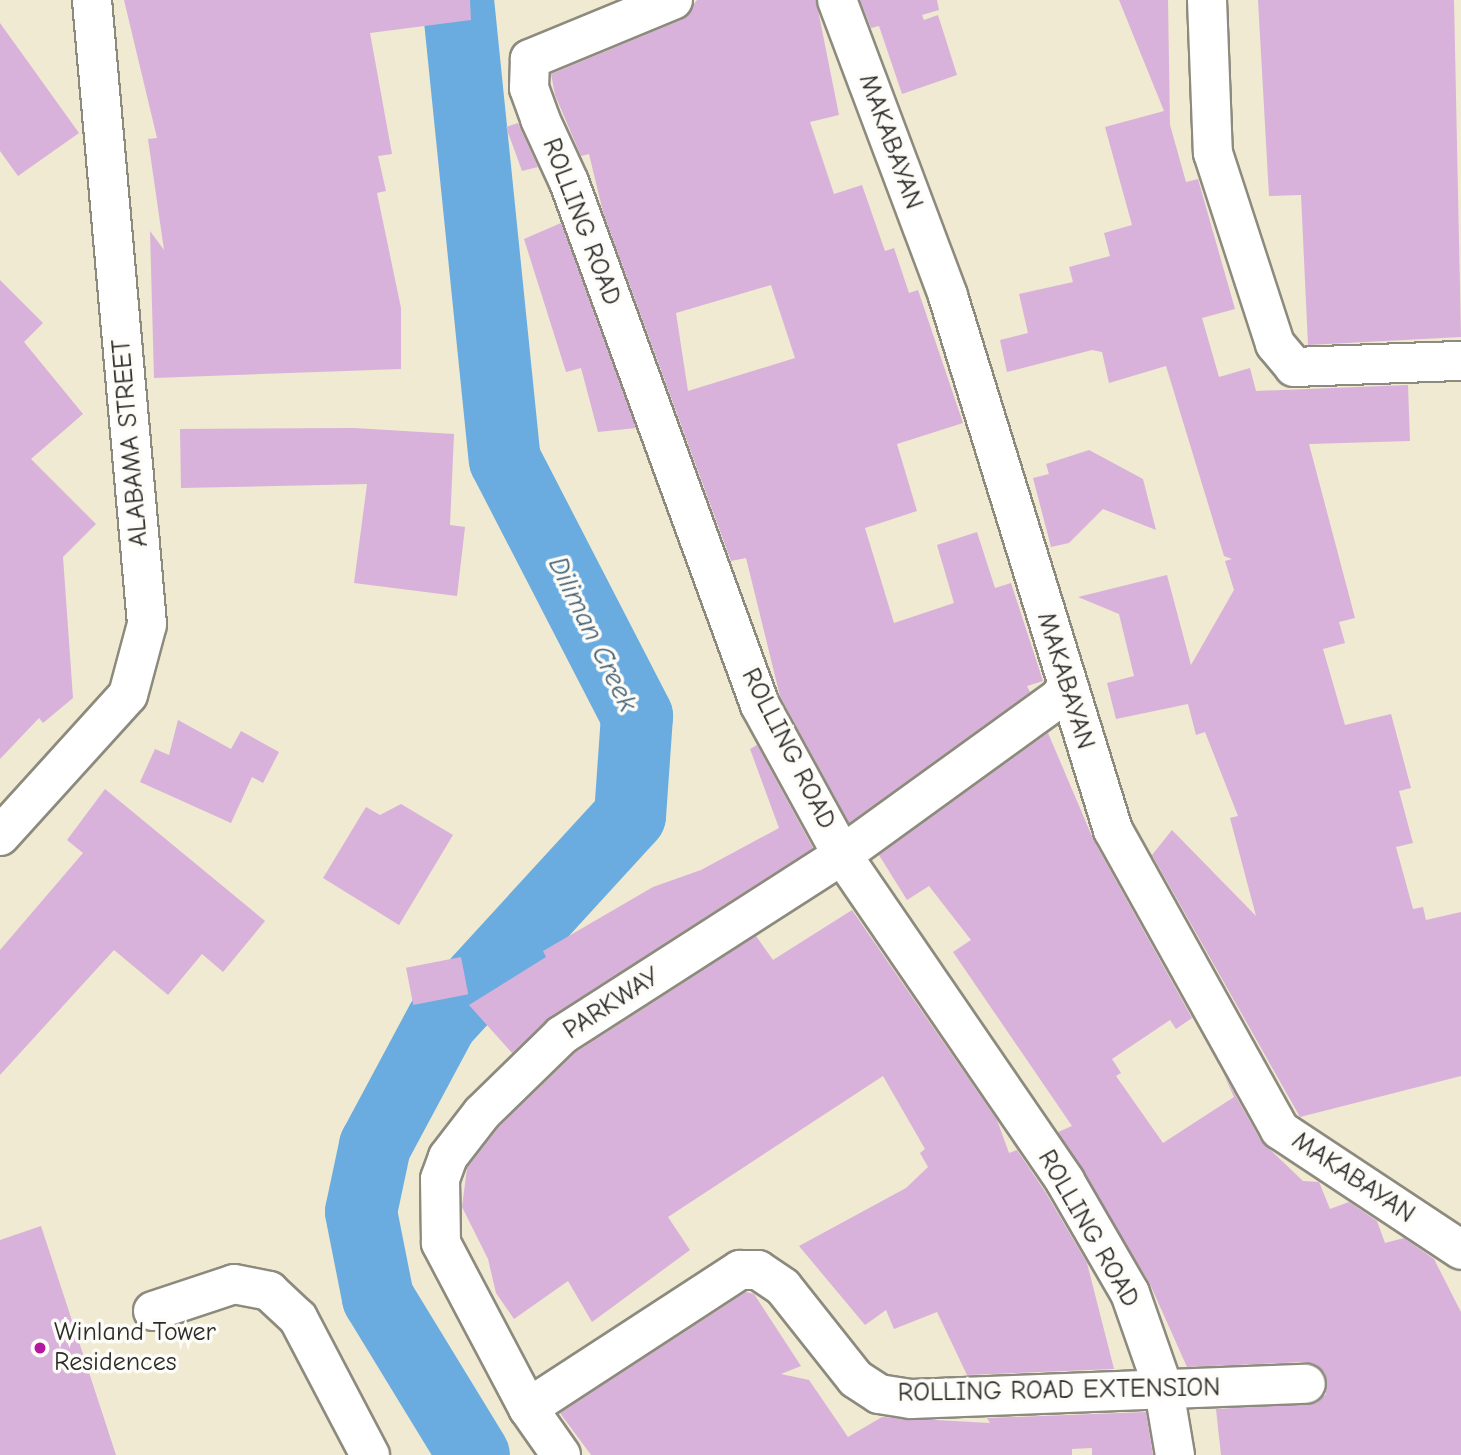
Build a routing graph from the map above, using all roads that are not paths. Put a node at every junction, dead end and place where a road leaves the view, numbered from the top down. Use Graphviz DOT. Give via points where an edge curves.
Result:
graph roads {
  1 [pos="92,0"];
  2 [pos="673,0"];
  3 [pos="837,0"];
  4 [pos="1206,0"];
  5 [pos="1461,361"];
  6 [pos="1067,685"];
  7 [pos="0,836"];
  8 [pos="842,855"];
  9 [pos="1461,1250"];
  10 [pos="153,1311"];
  11 [pos="1306,1384"];
  12 [pos="1164,1390"];
  13 [pos="527,1408"];
  14 [pos="370,1455"];
  15 [pos="561,1455"];
  16 [pos="1175,1455"];
  1 -- 7 [label="street, ALABAMA STREET" via="145,634 128,695"];
  2 -- 8 [label="street, ROLLING ROAD" via="544,48 530,59 529,88 760,705"];
  3 -- 6 [label="street, MAKABAYAN" via="947,296"];
  4 -- 5 [label="street" via="1213,153 1275,344 1294,367"];
  6 -- 8 [label="street, PARKWAY" via="1059,698"];
  6 -- 9 [label="street, MAKABAYAN" via="1113,830 1280,1130"];
  8 -- 12 [label="street, ROLLING ROAD" via="1065,1181 1130,1293"];
  8 -- 13 [label="street, PARKWAY" via="562,1035 482,1113 448,1157 440,1179 441,1243"];
  10 -- 14 [label="street" via="234,1284 269,1291 298,1318"];
  11 -- 12 [label="street, ROLLING ROAD EXTENSION"];
  12 -- 13 [label="street, ROLLING ROAD EXTENSION" via="911,1399 879,1394 856,1379 783,1287 758,1270 740,1270"];
  12 -- 16 [label="street, ROLLING ROAD"];
  13 -- 15 [label="street, PARKWAY"];
}
